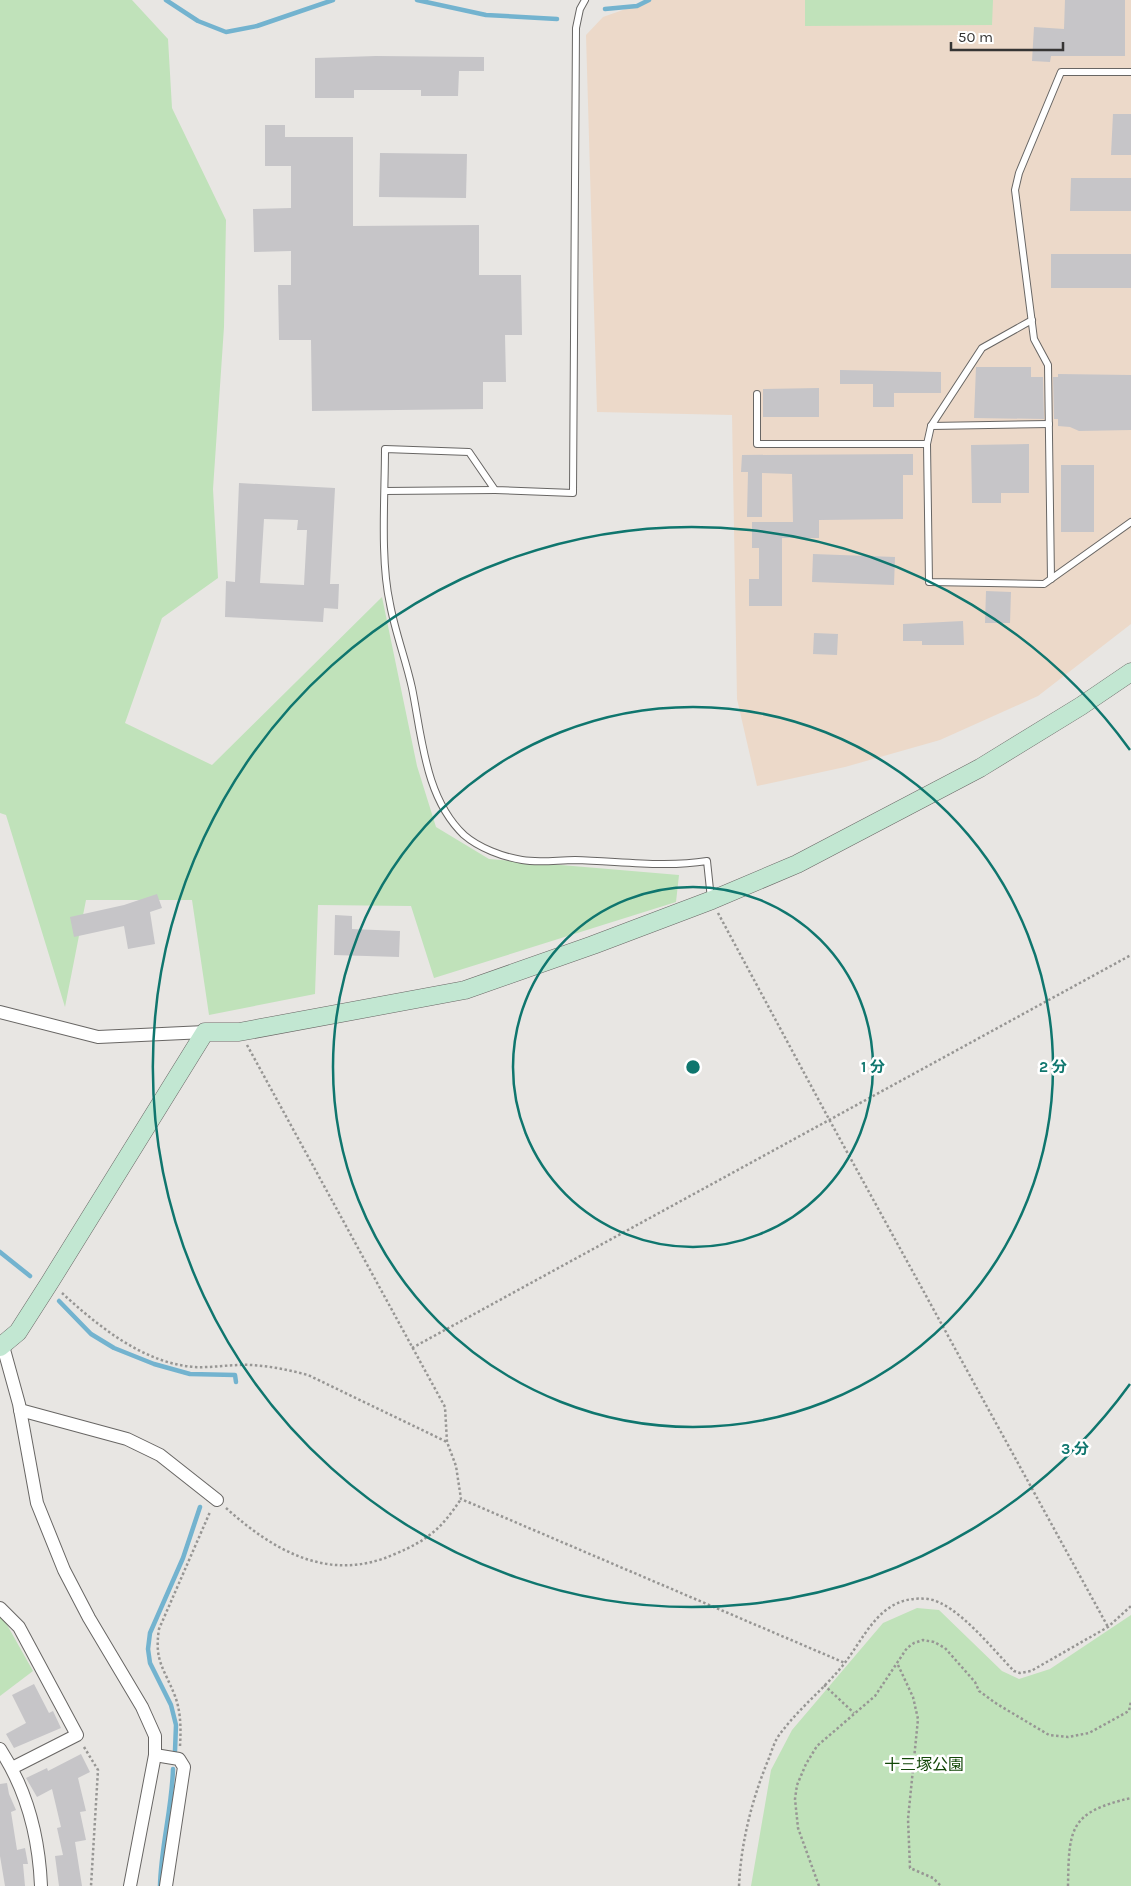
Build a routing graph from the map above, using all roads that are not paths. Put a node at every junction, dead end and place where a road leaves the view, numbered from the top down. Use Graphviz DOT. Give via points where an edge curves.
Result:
graph roads {
  1 [pos="585,0"];
  2 [pos="1131,72"];
  3 [pos="1032,320"];
  4 [pos="757,394"];
  5 [pos="1049,424"];
  6 [pos="931,426"];
  7 [pos="927,444"];
  8 [pos="495,490"];
  9 [pos="385,491"];
  10 [pos="1131,522"];
  11 [pos="1051,578"];
  12 [pos="1131,672"];
  13 [pos="712,900"];
  14 [pos="0,1012"];
  15 [pos="206,1032"];
  16 [pos="2,1347"];
  17 [pos="20,1410"];
  18 [pos="217,1500"];
  19 [pos="0,1608"];
  20 [pos="0,1749"];
  21 [pos="155,1755"];
  22 [pos="12,1768"];
  23 [pos="41,1886"];
  24 [pos="130,1886"];
  25 [pos="166,1886"];
  1 -- 8 [label="lane" via="580,9 576,37 573,494"];
  2 -- 3 [label="lane" via="1061,72 1018,173 1015,208"];
  3 -- 5 [label="lane" via="1034,339 1048,365"];
  3 -- 6 [label="lane" via="982,348"];
  4 -- 7 [label="lane" via="757,444"];
  5 -- 6 [label="lane"];
  5 -- 11 [label="lane"];
  6 -- 7 [label="lane"];
  7 -- 11 [label="lane" via="929,582 1044,584"];
  8 -- 9 [label="lane"];
  8 -- 9 [label="lane" via="469,452 386,449"];
  9 -- 13 [label="lane" via="389,603 412,686 424,755 438,796 452,821 466,836 498,854 524,861 650,864 707,861"];
  10 -- 11 [label="lane"];
  12 -- 13 [label="street" via="980,768 797,864"];
  13 -- 15 [label="street" via="465,990 239,1032"];
  14 -- 15 [label="street" via="98,1036"];
  15 -- 16 [label="street" via="18,1332"];
  16 -- 17 [label="street"];
  17 -- 18 [label="street" via="127,1439 160,1456"];
  17 -- 21 [label="street" via="37,1503 77,1594 142,1707 155,1736"];
  19 -- 22 [label="street" via="19,1627 77,1735"];
  20 -- 22 [label="street"];
  21 -- 24 [label="street"];
  21 -- 25 [label="street" via="179,1759 184,1766"];
  22 -- 23 [label="street" via="31,1820 39,1854"];
}
